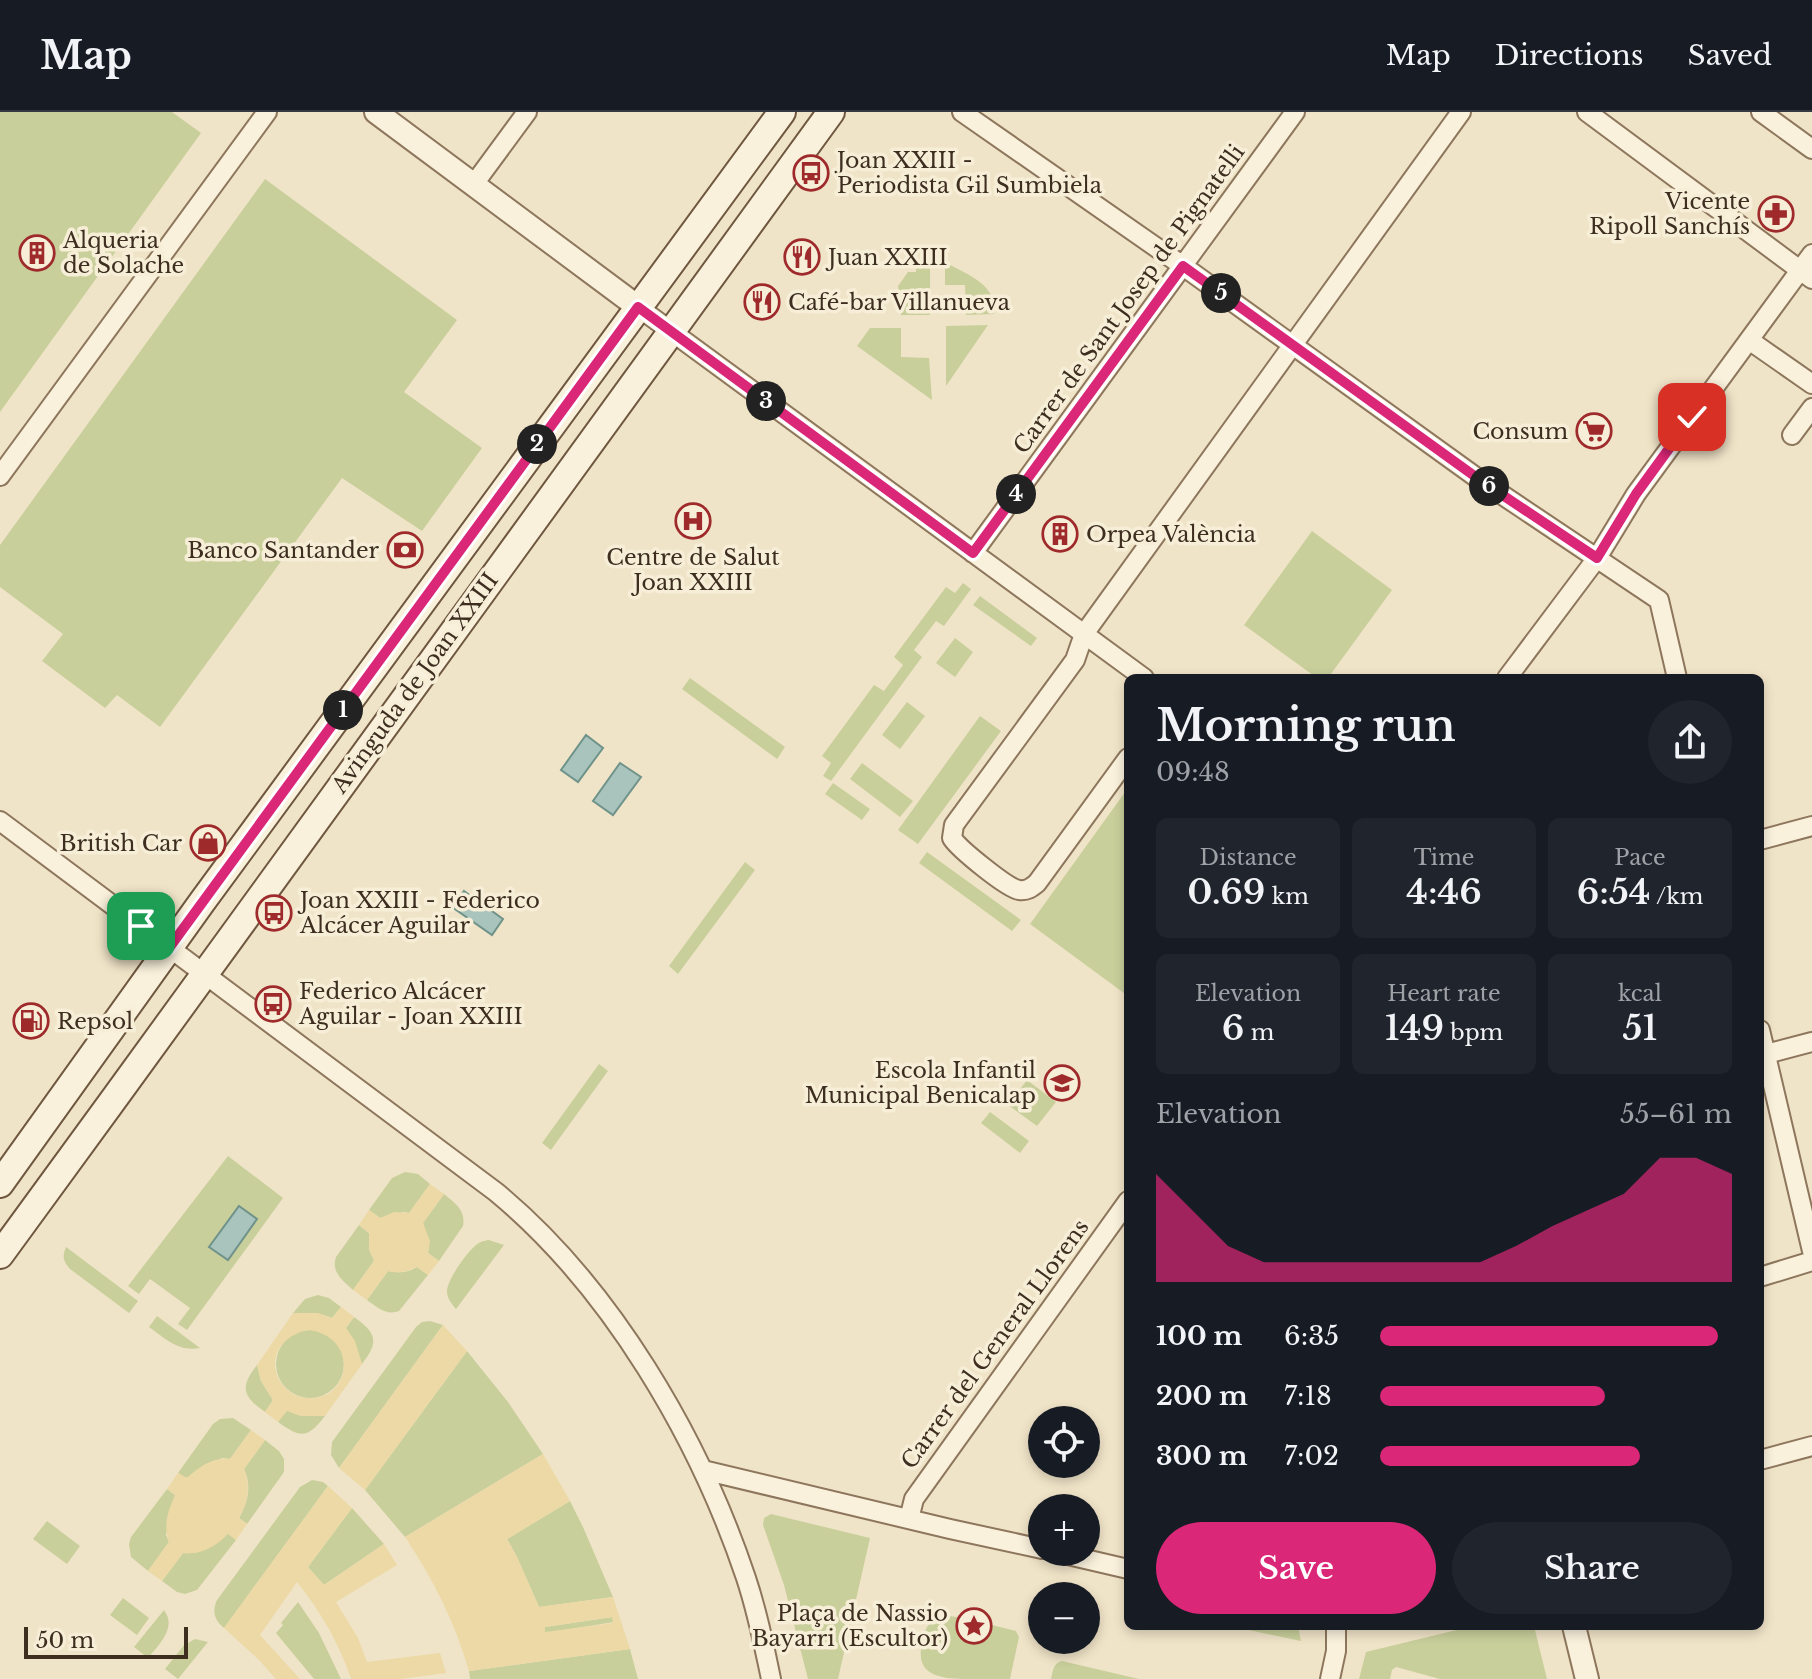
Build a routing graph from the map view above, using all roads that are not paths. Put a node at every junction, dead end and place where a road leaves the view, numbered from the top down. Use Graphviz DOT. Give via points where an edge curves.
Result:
graph roads {
  1 [pos="267,112"];
  2 [pos="376,112"];
  3 [pos="527,112"];
  4 [pos="782,112"];
  5 [pos="831,112"];
  6 [pos="962,112"];
  7 [pos="1295,112"];
  8 [pos="1461,112"];
  9 [pos="1587,112"];
  10 [pos="1761,112"];
  11 [pos="1812,149"];
  12 [pos="474,184"];
  13 [pos="1812,254"];
  14 [pos="1183,266"];
  15 [pos="1806,275"];
  16 [pos="638,307"];
  17 [pos="671,330"];
  18 [pos="1749,340"];
  19 [pos="1292,346"];
  20 [pos="1812,384"];
  21 [pos="1812,408"];
  22 [pos="1792,435"];
  23 [pos="0,476"];
  24 [pos="973,553"];
  25 [pos="1597,558"];
  26 [pos="1084,634"];
  27 [pos="1139,674"];
  28 [pos="1510,674"];
  29 [pos="1676,674"];
  30 [pos="1124,763"];
  31 [pos="0,821"];
  32 [pos="1812,826"];
  33 [pos="1764,839"];
  34 [pos="169,948"];
  35 [pos="204,974"];
  36 [pos="1812,1042"];
  37 [pos="1764,1046"];
  38 [pos="1766,1054"];
  39 [pos="0,1184"];
  40 [pos="1124,1207"];
  41 [pos="1812,1251"];
  42 [pos="0,1255"];
  43 [pos="1812,1261"];
  44 [pos="1764,1276"];
  45 [pos="1812,1446"];
  46 [pos="1764,1459"];
  47 [pos="703,1470"];
  48 [pos="909,1519"];
  49 [pos="1028,1546"];
  50 [pos="1100,1562"];
  51 [pos="1124,1568"];
  52 [pos="1336,1630"];
  53 [pos="1575,1630"];
  54 [pos="771,1679"];
  55 [pos="1330,1679"];
  56 [pos="1587,1679"];
  1 -- 23 [label="street"];
  2 -- 12 [label="street"];
  3 -- 12 [label="street"];
  4 -- 16 [label="main road, Avinguda de Joan XXIII"];
  5 -- 17 [label="main road, Avinguda de Joan XXIII"];
  6 -- 14 [label="street"];
  7 -- 14 [label="street, Carrer de Sant Josep de Pignatelli"];
  8 -- 19 [label="street"];
  9 -- 15 [label="street"];
  10 -- 11 [label="street"];
  12 -- 16 [label="street"];
  13 -- 15 [label="street"];
  14 -- 19 [label="street"];
  14 -- 24 [label="street, Carrer de Sant Josep de Pignatelli"];
  15 -- 18 [label="street"];
  16 -- 17 [label="street"];
  16 -- 34 [label="main road, Avinguda de Joan XXIII"];
  17 -- 24 [label="street"];
  17 -- 35 [label="main road, Avinguda de Joan XXIII"];
  18 -- 20 [label="street"];
  18 -- 25 [label="street" via="1636,494"];
  19 -- 25 [label="street"];
  19 -- 26 [label="street"];
  21 -- 22 [label="street"];
  24 -- 26 [label="street"];
  25 -- 28 [label="street"];
  25 -- 29 [label="street" via="1659,600"];
  26 -- 27 [label="street"];
  26 -- 30 [label="street" via="1075,660 954,825 952,838 1013,888 1026,890 1037,883"];
  31 -- 34 [label="street"];
  32 -- 33 [label="street"];
  34 -- 35 [label="street"];
  34 -- 39 [label="main road, Avinguda de Joan XXIII"];
  35 -- 42 [label="main road, Avinguda de Joan XXIII"];
  35 -- 47 [label="street" via="533,1226 643,1363"];
  36 -- 38 [label="street"];
  37 -- 38 [label="street"];
  38 -- 41 [label="street"];
  40 -- 48 [label="street, Carrer del General Llorens" via="914,1499"];
  43 -- 44 [label="street"];
  45 -- 46 [label="street"];
  47 -- 48 [label="street"];
  47 -- 54 [label="street" via="747,1580"];
  48 -- 49 [label="street"];
  50 -- 51 [label="street"];
  52 -- 55 [label="street"];
  53 -- 56 [label="street"];
}
